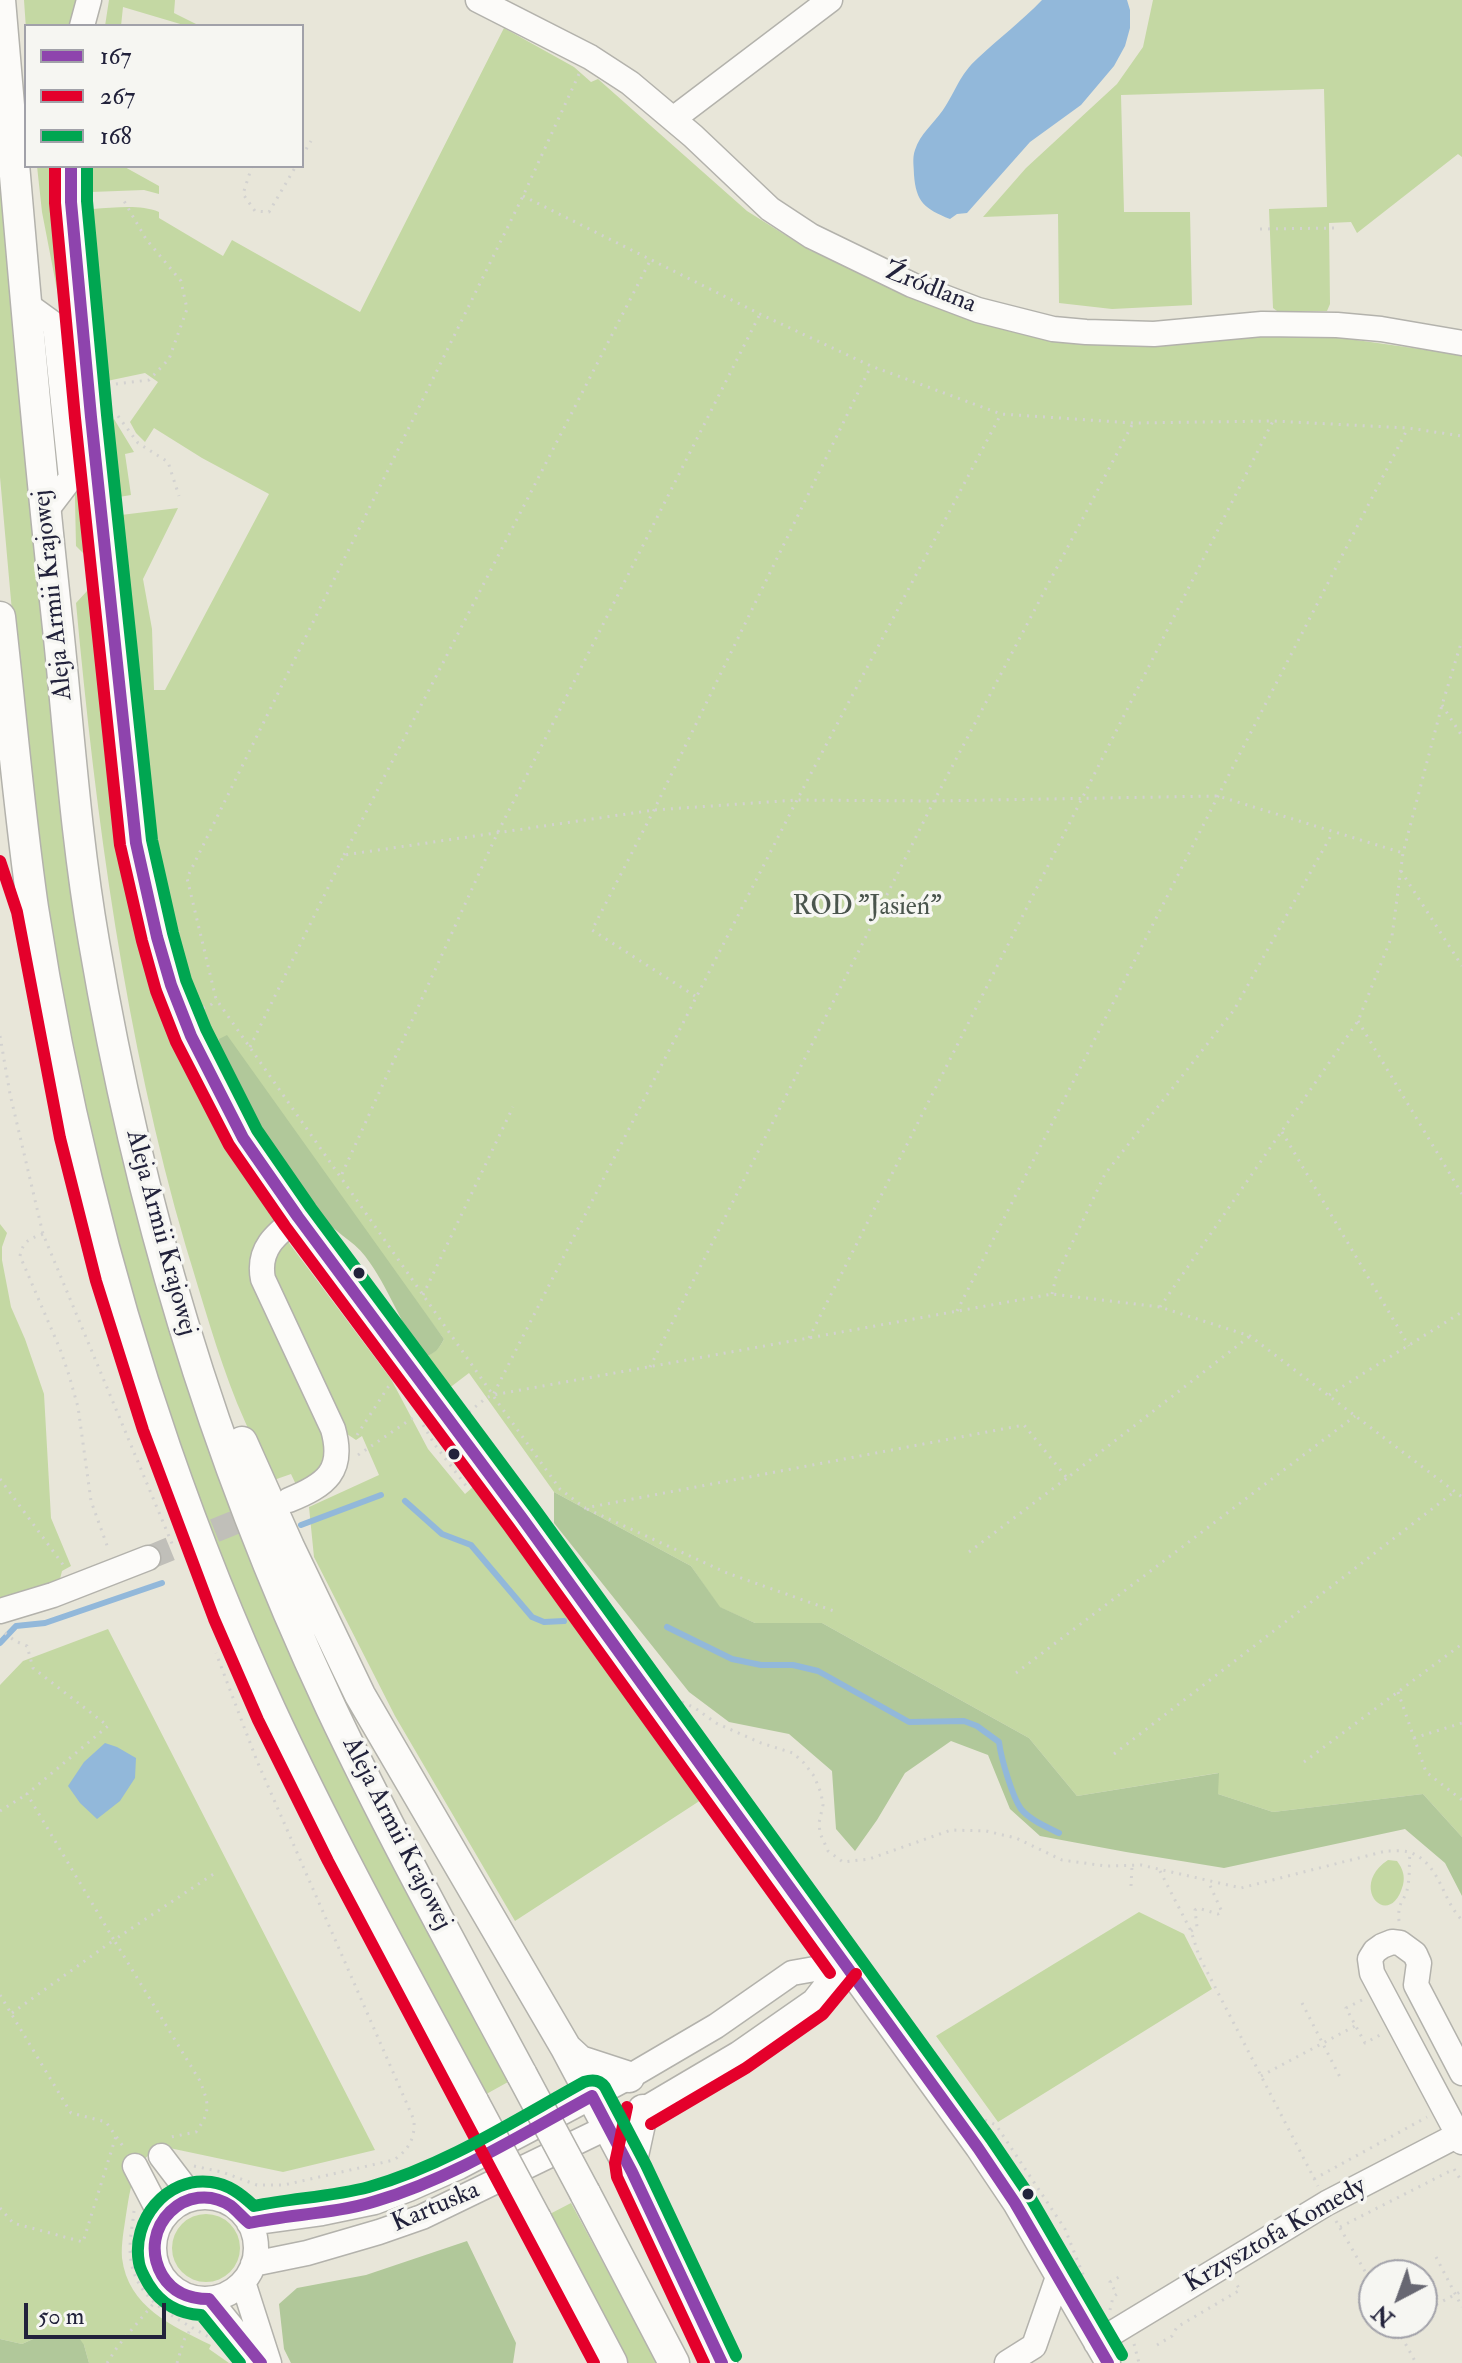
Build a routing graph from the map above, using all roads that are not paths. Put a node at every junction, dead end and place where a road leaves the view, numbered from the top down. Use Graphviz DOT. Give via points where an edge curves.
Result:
graph roads {
  1 [pos="0,0"];
  2 [pos="89,0"];
  3 [pos="478,0"];
  4 [pos="830,0"];
  5 [pos="83,24"];
  6 [pos="673,119"];
  7 [pos="71,168"];
  8 [pos="1462,343"];
  9 [pos="0,617"];
  10 [pos="0,801"];
  11 [pos="33,908"];
  12 [pos="153,1217"];
  13 [pos="298,1217"];
  14 [pos="289,1500"];
  15 [pos="148,1558"];
  16 [pos="0,1611"];
  17 [pos="843,1964"];
  18 [pos="566,2048"];
  19 [pos="1462,2073"];
  20 [pos="629,2077"];
  21 [pos="592,2096"];
  22 [pos="643,2110"];
  23 [pos="608,2127"];
  24 [pos="1460,2139"];
  25 [pos="164,2147"];
  26 [pos="135,2166"];
  27 [pos="632,2172"];
  28 [pos="193,2198"];
  29 [pos="162,2218"];
  30 [pos="249,2223"];
  31 [pos="248,2273"];
  32 [pos="1058,2277"];
  33 [pos="209,2299"];
  34 [pos="1102,2353"];
  35 [pos="261,2363"];
  36 [pos="269,2363"];
  37 [pos="612,2363"];
  38 [pos="674,2363"];
  39 [pos="722,2363"];
  40 [pos="1007,2363"];
  1 -- 12 [label="main road, Aleja Armii Krajowej" via="45,512 93,937 122,1093"];
  2 -- 5 [label="street"];
  3 -- 6 [label="street, Źródlana" via="590,57"];
  4 -- 6 [label="street"];
  6 -- 8 [label="street, Źródlana" via="770,209 811,236 978,310 1086,332 1337,325"];
  7 -- 13 [label="street" via="130,798 153,923 171,985 211,1078 243,1138"];
  9 -- 11 [label="main road"];
  10 -- 11 [label="main road"];
  11 -- 37 [label="main road, bridge" via="100,1234 158,1424 229,1613 272,1713 387,1940"];
  12 -- 18 [label="main road" via="246,1452 360,1695"];
  12 -- 38 [label="main road, Aleja Armii Krajowej, bridge" via="220,1436 270,1571 333,1712"];
  13 -- 14 [label="street" via="267,1245 261,1268 333,1429 337,1457 334,1469 314,1490"];
  13 -- 17 [label="street"];
  15 -- 16 [label="street"];
  17 -- 20 [label="street, Kartuska" via="792,1973"];
  17 -- 22 [label="street, Kartuska" via="814,2001"];
  17 -- 32 [label="street" via="985,2159"];
  18 -- 20 [label="main road" via="580,2061"];
  18 -- 21 [label="main road"];
  19 -- 24 [label="street, Krzysztofa Komedy" via="1416,1985 1415,1954 1400,1943 1382,1946 1370,1959 1372,1973"];
  20 -- 21 [label="street, Kartuska"];
  21 -- 23 [label="main road"];
  21 -- 30 [label="street, Kartuska" via="459,2167 375,2202"];
  22 -- 23 [label="street, Kartuska"];
  22 -- 27 [label="main road"];
  23 -- 27 [label="main road"];
  23 -- 31 [label="street, Kartuska" via="422,2217"];
  24 -- 34 [label="street, Krzysztofa Komedy" via="1327,2203"];
  25 -- 28 [label="street"];
  26 -- 29 [label="street"];
  27 -- 39 [label="main road"];
  28 -- 29 [label="street"];
  28 -- 30 [label="street" via="225,2201"];
  29 -- 33 [label="street" via="154,2236 160,2274 173,2289"];
  30 -- 31 [label="street" via="256,2250"];
  31 -- 33 [label="street" via="222,2296"];
  31 -- 36 [label="street"];
  32 -- 34 [label="street"];
  32 -- 40 [label="street" via="1034,2346"];
  33 -- 35 [label="street"];
}
